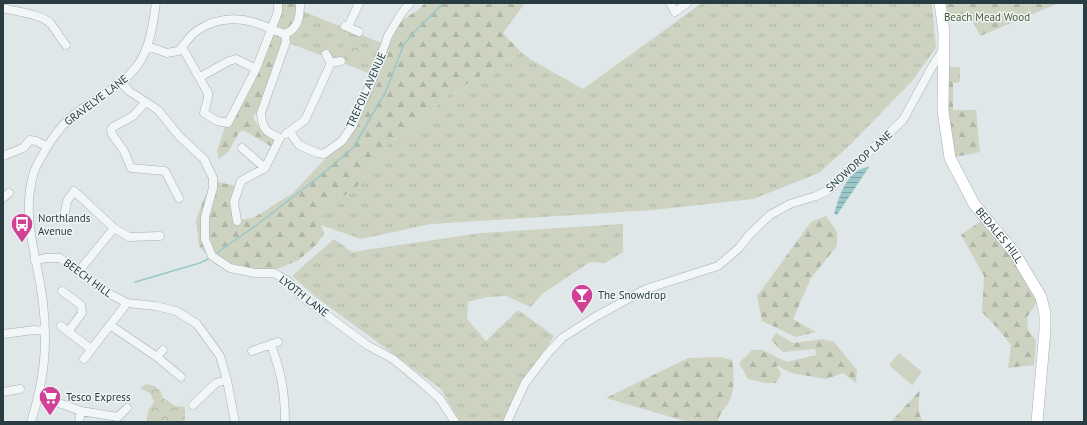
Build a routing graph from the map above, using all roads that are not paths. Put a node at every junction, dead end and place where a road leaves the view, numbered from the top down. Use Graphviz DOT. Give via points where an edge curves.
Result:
graph roads {
  1 [pos="156,3"];
  2 [pos="278,3"];
  3 [pos="300,3"];
  4 [pos="360,3"];
  5 [pos="410,3"];
  6 [pos="670,3"];
  7 [pos="687,3"];
  8 [pos="940,3"];
  9 [pos="3,8"];
  10 [pos="271,30"];
  11 [pos="359,32"];
  12 [pos="285,34"];
  13 [pos="66,45"];
  14 [pos="147,46"];
  15 [pos="182,47"];
  16 [pos="943,50"];
  17 [pos="326,54"];
  18 [pos="341,61"];
  19 [pos="331,63"];
  20 [pos="256,69"];
  21 [pos="200,77"];
  22 [pos="121,82"];
  23 [pos="145,103"];
  24 [pos="290,132"];
  25 [pos="280,138"];
  26 [pos="46,148"];
  27 [pos="242,148"];
  28 [pos="3,156"];
  29 [pos="265,168"];
  30 [pos="178,198"];
  31 [pos="65,212"];
  32 [pos="237,221"];
  33 [pos="114,228"];
  34 [pos="160,236"];
  35 [pos="35,260"];
  36 [pos="79,271"];
  37 [pos="62,291"];
  38 [pos="127,303"];
  39 [pos="110,325"];
  40 [pos="61,326"];
  41 [pos="45,331"];
  42 [pos="68,332"];
  43 [pos="3,334"];
  44 [pos="90,349"];
  45 [pos="163,350"];
  46 [pos="252,351"];
  47 [pos="156,357"];
  48 [pos="84,359"];
  49 [pos="181,377"];
  50 [pos="227,380"];
  51 [pos="20,389"];
  52 [pos="3,392"];
  53 [pos="39,396"];
  54 [pos="192,404"];
  55 [pos="127,408"];
  56 [pos="81,411"];
  57 [pos="32,422"];
  58 [pos="79,422"];
  59 [pos="235,422"];
  60 [pos="285,422"];
  61 [pos="455,422"];
  62 [pos="507,422"];
  63 [pos="1037,422"];
  1 -- 14 [label="street, GRAVELYE LANE" via="151,37"];
  2 -- 10 [label="street" via="278,12"];
  3 -- 12 [label="street" via="298,22 293,31"];
  4 -- 11 [label="street" via="346,27"];
  5 -- 24 [label="street, TREFOIL AVENUE" via="388,36 353,125 342,141 324,154 317,153 299,145"];
  6 -- 7 [label="street" via="675,12"];
  8 -- 16 [label="main road, BEDALES HILL" via="944,32"];
  9 -- 13 [label="street" via="41,17 50,23"];
  10 -- 12 [label="street"];
  10 -- 15 [label="street" via="253,22 222,20 196,31"];
  10 -- 20 [label="street"];
  12 -- 25 [label="street" via="286,42 261,113 262,125 270,134"];
  14 -- 15 [label="street" via="167,53 178,51"];
  14 -- 22 [label="street, GRAVELYE LANE" via="138,64"];
  15 -- 21 [label="street"];
  16 -- 62 [label="street, SNOWDROP LANE" via="903,120 829,190 790,204 770,215 718,266 646,289 562,338 524,383"];
  16 -- 63 [label="main road, BEDALES HILL" via="943,111 950,158 974,204 1014,252 1041,297 1045,330"];
  17 -- 19 [label="street"];
  18 -- 19 [label="street"];
  19 -- 24 [label="street" via="305,120"];
  20 -- 21 [label="street" via="236,59"];
  20 -- 21 [label="street" via="228,123 217,121 204,113 209,99"];
  22 -- 23 [label="street, LYOTH LANE"];
  22 -- 26 [label="street, GRAVELYE LANE" via="65,122"];
  23 -- 30 [label="street" via="133,116 113,127 112,134 124,151 131,168 167,169"];
  23 -- 61 [label="street, LYOTH LANE" via="158,110 180,137 204,159 213,178 213,188 205,217 205,239 212,256 230,268 255,273 274,273 288,281 302,296 421,382 440,399"];
  24 -- 25 [label="street"];
  25 -- 29 [label="street"];
  26 -- 28 [label="street" via="30,140 23,148"];
  26 -- 35 [label="street" via="34,170 29,190 28,214"];
  27 -- 29 [label="street"];
  29 -- 32 [label="street" via="241,181 234,202"];
  31 -- 33 [label="street" via="67,201 74,191"];
  33 -- 34 [label="street" via="129,236"];
  33 -- 36 [label="street"];
  35 -- 36 [label="street, BEECH HILL" via="60,258"];
  35 -- 41 [label="street"];
  36 -- 38 [label="street, BEECH HILL" via="106,292"];
  37 -- 42 [label="street" via="81,306 82,313"];
  38 -- 39 [label="street"];
  38 -- 50 [label="street, BEECH HILL" via="176,311 197,324 220,356"];
  39 -- 44 [label="street"];
  39 -- 47 [label="street"];
  40 -- 42 [label="street"];
  41 -- 43 [label="street"];
  41 -- 53 [label="street" via="44,368"];
  42 -- 44 [label="street"];
  44 -- 48 [label="street"];
  45 -- 47 [label="street"];
  46 -- 60 [label="street" via="274,343 286,399"];
  47 -- 49 [label="street"];
  50 -- 54 [label="street" via="216,383"];
  50 -- 59 [label="street, BEECH HILL"];
  51 -- 52 [label="street"];
  53 -- 56 [label="street"];
  53 -- 57 [label="street"];
  55 -- 56 [label="street" via="118,416"];
  56 -- 58 [label="street"];
}
